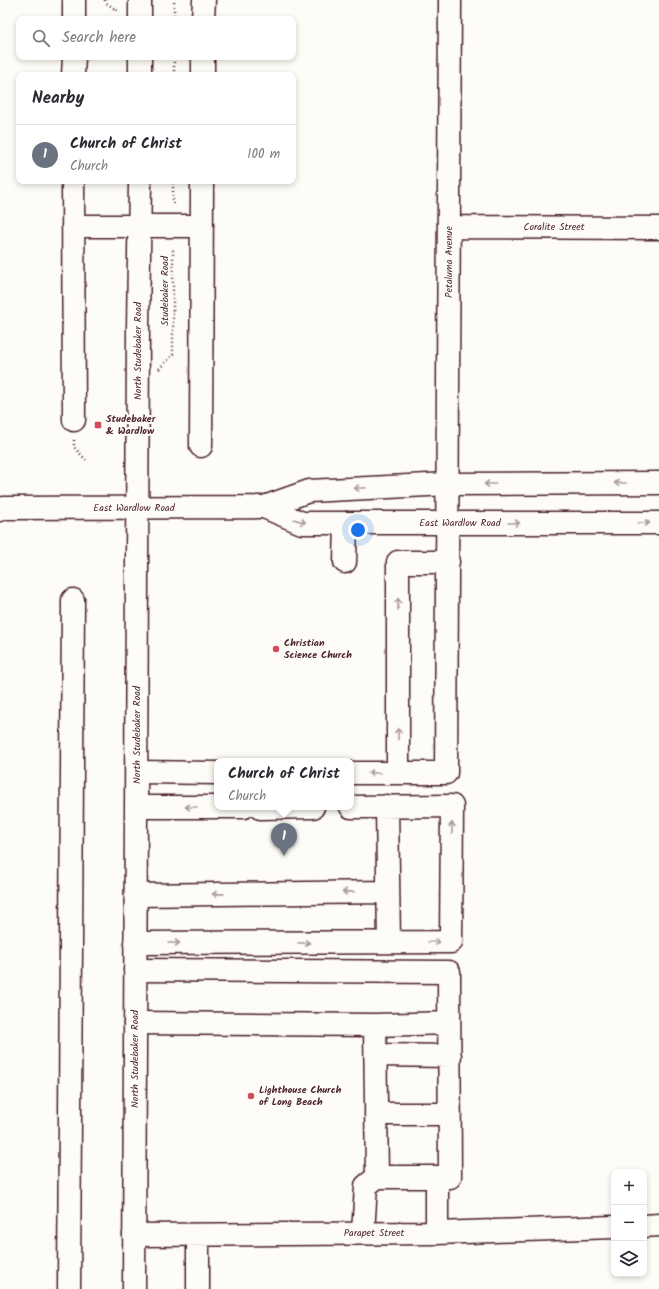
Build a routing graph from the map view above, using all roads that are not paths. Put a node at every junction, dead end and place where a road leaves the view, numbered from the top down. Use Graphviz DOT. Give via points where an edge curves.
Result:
graph roads {
  1 [pos="74,0"];
  2 [pos="140,0"];
  3 [pos="204,0"];
  4 [pos="450,0"];
  5 [pos="74,16"];
  6 [pos="140,16"];
  7 [pos="204,16"];
  8 [pos="74,60"];
  9 [pos="140,60"];
  10 [pos="203,60"];
  11 [pos="74,72"];
  12 [pos="140,72"];
  13 [pos="203,72"];
  14 [pos="73,184"];
  15 [pos="140,184"];
  16 [pos="202,184"];
  17 [pos="73,226"];
  18 [pos="140,226"];
  19 [pos="202,226"];
  20 [pos="449,227"];
  21 [pos="659,228"];
  22 [pos="74,420"];
  23 [pos="201,446"];
  24 [pos="659,483"];
  25 [pos="448,484"];
  26 [pos="264,506"];
  27 [pos="1,508"];
  28 [pos="138,508"];
  29 [pos="346,523"];
  30 [pos="448,523"];
  31 [pos="659,523"];
  32 [pos="345,562"];
  33 [pos="448,562"];
  34 [pos="73,600"];
  35 [pos="137,772"];
  36 [pos="214,773"];
  37 [pos="354,773"];
  38 [pos="398,773"];
  39 [pos="137,806"];
  40 [pos="387,806"];
  41 [pos="214,807"];
  42 [pos="354,807"];
  43 [pos="387,892"];
  44 [pos="136,895"];
  45 [pos="389,942"];
  46 [pos="136,943"];
  47 [pos="136,970"];
  48 [pos="135,1024"];
  49 [pos="375,1024"];
  50 [pos="449,1024"];
  51 [pos="376,1055"];
  52 [pos="450,1056"];
  53 [pos="376,1114"];
  54 [pos="450,1114"];
  55 [pos="377,1177"];
  56 [pos="437,1177"];
  57 [pos="647,1226"];
  58 [pos="659,1226"];
  59 [pos="611,1227"];
  60 [pos="364,1233"];
  61 [pos="437,1233"];
  62 [pos="134,1235"];
  63 [pos="198,1235"];
  64 [pos="69,1289"];
  65 [pos="134,1289"];
  66 [pos="198,1289"];
  1 -- 5 [label="street"];
  2 -- 6 [label="street"];
  3 -- 7 [label="street"];
  4 -- 20 [label="street, Petaluma Avenue"];
  8 -- 11 [label="street"];
  9 -- 12 [label="street"];
  10 -- 13 [label="street"];
  14 -- 17 [label="street"];
  15 -- 18 [label="street, North Studebaker Road"];
  16 -- 19 [label="street"];
  17 -- 18 [label="street"];
  17 -- 22 [label="street"];
  18 -- 19 [label="street"];
  18 -- 28 [label="street, North Studebaker Road"];
  19 -- 23 [label="street"];
  20 -- 21 [label="street, Coralite Street"];
  20 -- 25 [label="street, Petaluma Avenue"];
  24 -- 25 [label="street, East Wardlow Road, one-way"];
  25 -- 26 [label="street, East Wardlow Road, one-way" via="309,491"];
  25 -- 30 [label="street, Petaluma Avenue"];
  26 -- 28 [label="street, East Wardlow Road"];
  26 -- 29 [label="street, East Wardlow Road, one-way" via="302,523"];
  27 -- 28 [label="street, East Wardlow Road"];
  28 -- 35 [label="street, North Studebaker Road"];
  29 -- 30 [label="street, East Wardlow Road"];
  29 -- 32 [label="street"];
  30 -- 31 [label="street, East Wardlow Road, one-way"];
  30 -- 33 [label="street, Petaluma Avenue"];
  33 -- 38 [label="street, Petaluma Avenue" via="446,773"];
  38 -- 33 [label="street, one-way" via="398,562"];
  34 -- 64 [label="street"];
  35 -- 36 [label="street"];
  35 -- 39 [label="street, North Studebaker Road"];
  38 -- 37 [label="street, one-way"];
  41 -- 39 [label="street, one-way"];
  39 -- 44 [label="street, North Studebaker Road"];
  40 -- 42 [label="street"];
  40 -- 43 [label="street"];
  45 -- 40 [label="street, one-way" via="451,942 452,806"];
  43 -- 44 [label="street, one-way"];
  43 -- 45 [label="street"];
  44 -- 46 [label="street, North Studebaker Road"];
  46 -- 45 [label="street, one-way"];
  46 -- 47 [label="street, North Studebaker Road"];
  47 -- 48 [label="street, North Studebaker Road"];
  47 -- 50 [label="street" via="449,972"];
  48 -- 49 [label="street"];
  48 -- 62 [label="street, North Studebaker Road"];
  49 -- 50 [label="street"];
  49 -- 51 [label="street"];
  50 -- 52 [label="street"];
  51 -- 52 [label="street"];
  51 -- 53 [label="street"];
  52 -- 54 [label="street"];
  53 -- 54 [label="street"];
  53 -- 55 [label="street"];
  54 -- 56 [label="street" via="450,1177"];
  55 -- 56 [label="street"];
  55 -- 60 [label="street" via="366,1186"];
  56 -- 61 [label="street"];
  57 -- 58 [label="street"];
  59 -- 61 [label="street, Parapet Street"];
  60 -- 61 [label="street, Parapet Street"];
  60 -- 63 [label="street, Parapet Street"];
  62 -- 63 [label="street, Parapet Street"];
  62 -- 65 [label="street, North Studebaker Road"];
  63 -- 66 [label="street"];
}
